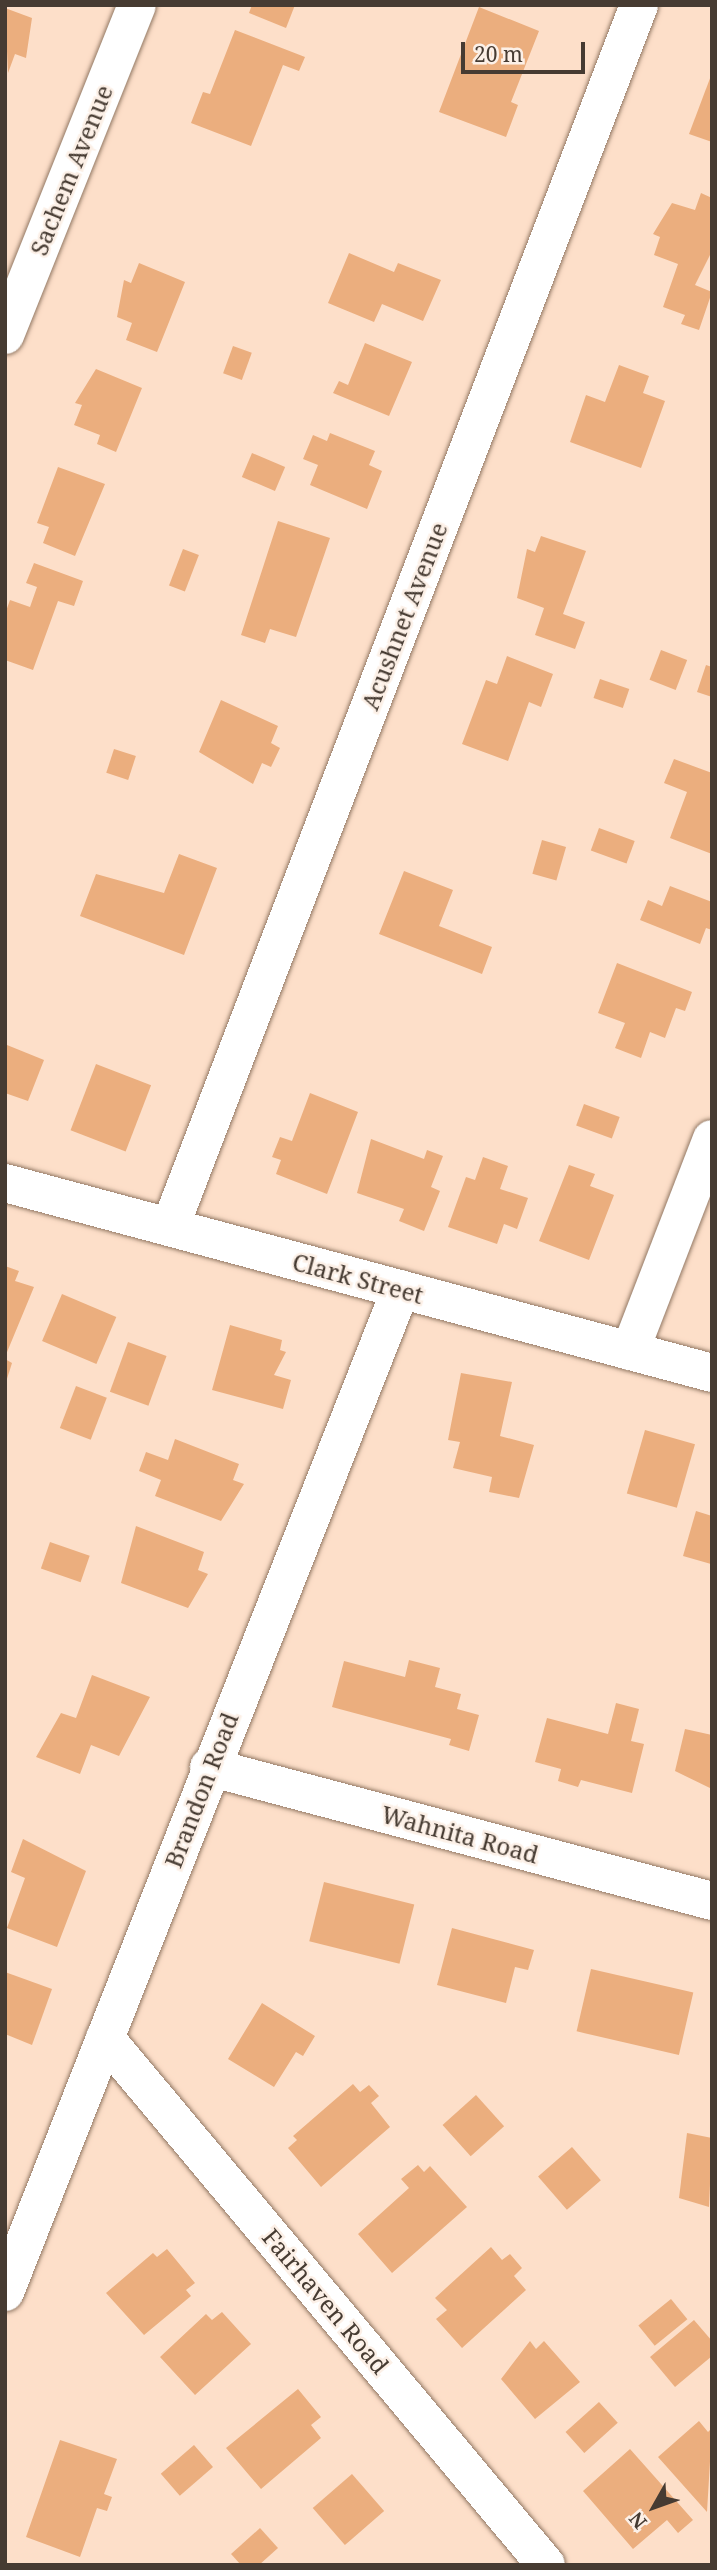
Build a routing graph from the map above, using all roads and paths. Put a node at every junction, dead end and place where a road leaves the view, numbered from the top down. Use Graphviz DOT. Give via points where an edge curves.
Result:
graph roads {
  1 [pos="136,5"];
  2 [pos="639,5"];
  3 [pos="5,335"];
  4 [pos="712,1139"];
  5 [pos="5,1183"];
  6 [pos="170,1227"];
  7 [pos="401,1289"];
  8 [pos="630,1351"];
  9 [pos="712,1373"];
  10 [pos="209,1767"];
  11 [pos="712,1901"];
  12 [pos="105,2038"];
  13 [pos="5,2292"];
  14 [pos="547,2565"];
  1 -- 3 [label="street, Sachem Avenue"];
  2 -- 6 [label="street, Acushnet Avenue"];
  4 -- 8 [label="street"];
  5 -- 6 [label="street, Clark Street"];
  6 -- 7 [label="street, Clark Street"];
  7 -- 8 [label="street, Clark Street"];
  7 -- 10 [label="street, Brandon Road"];
  8 -- 9 [label="street, Clark Street"];
  10 -- 11 [label="street, Wahnita Road"];
  10 -- 12 [label="street, Brandon Road"];
  12 -- 13 [label="street, Brandon Road"];
  12 -- 14 [label="street, Fairhaven Road"];
}
